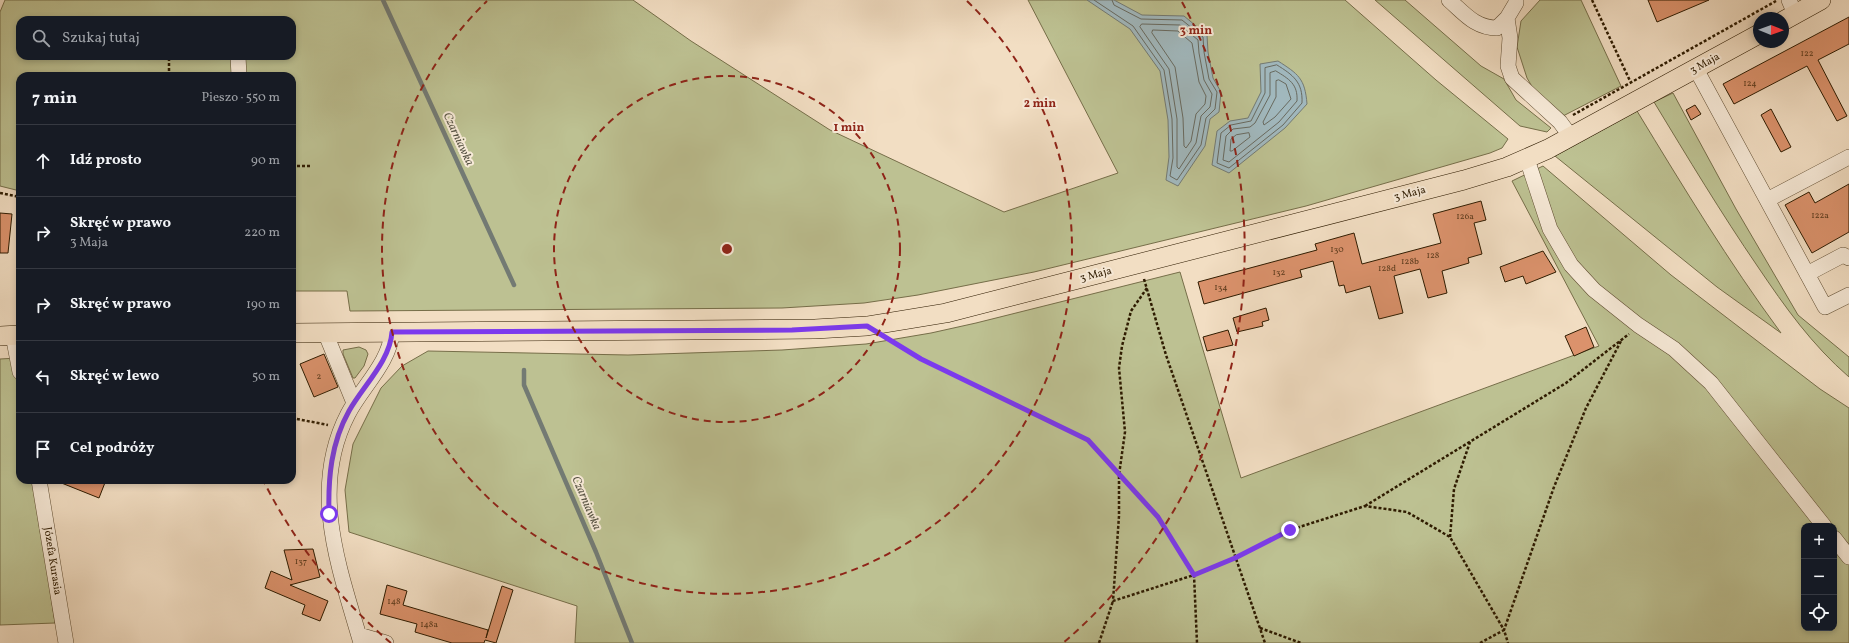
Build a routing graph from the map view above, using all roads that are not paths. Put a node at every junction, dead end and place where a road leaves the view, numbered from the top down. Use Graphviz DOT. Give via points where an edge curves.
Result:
graph roads {
  1 [pos="1449,0"];
  2 [pos="1821,0"];
  3 [pos="1517,1"];
  4 [pos="1789,12"];
  5 [pos="1507,18"];
  6 [pos="1753,37"];
  7 [pos="238,60"];
  8 [pos="1696,69"];
  9 [pos="239,72"];
  10 [pos="1571,137"];
  11 [pos="1849,157"];
  12 [pos="1526,159"];
  13 [pos="1767,200"];
  14 [pos="1849,258"];
  15 [pos="1807,274"];
  16 [pos="1849,294"];
  17 [pos="325,332"];
  18 [pos="392,332"];
  19 [pos="296,333"];
  20 [pos="11,335"];
  21 [pos="16,356"];
  22 [pos="354,403"];
  23 [pos="40,484"];
  24 [pos="1822,523"];
  25 [pos="1837,542"];
  26 [pos="1849,557"];
  27 [pos="360,639"];
  28 [pos="66,643"];
  29 [pos="386,643"];
  1 -- 5 [label="street" via="1475,23 1486,28 1497,28"];
  2 -- 4 [label="main road"];
  3 -- 5 [label="street"];
  5 -- 10 [label="street" via="1510,38 1508,66 1512,78 1560,122"];
  6 -- 8 [label="main road, 3 Maja"];
  7 -- 9 [label="street"];
  8 -- 10 [label="main road, 3 Maja"];
  8 -- 13 [label="street"];
  10 -- 12 [label="main road, 3 Maja"];
  11 -- 13 [label="street"];
  12 -- 18 [label="main road, 3 Maja" via="1464,180 1140,264 952,311 867,326 792,330"];
  12 -- 24 [label="street" via="1550,229 1571,265 1594,290 1638,325 1674,349 1711,383"];
  13 -- 15 [label="street"];
  14 -- 15 [label="street" via="1843,255"];
  15 -- 16 [label="street" via="1825,307"];
  17 -- 18 [label="main road, 3 Maja"];
  17 -- 19 [label="main road, 3 Maja"];
  17 -- 22 [label="street"];
  18 -- 22 [label="street" via="390,346"];
  20 -- 21 [label="street"];
  22 -- 27 [label="street" via="340,429 332,458 329,514 335,551"];
  23 -- 28 [label="street, Józefa Kurasia"];
  25 -- 26 [label="street"];
  27 -- 29 [label="street"];
}
